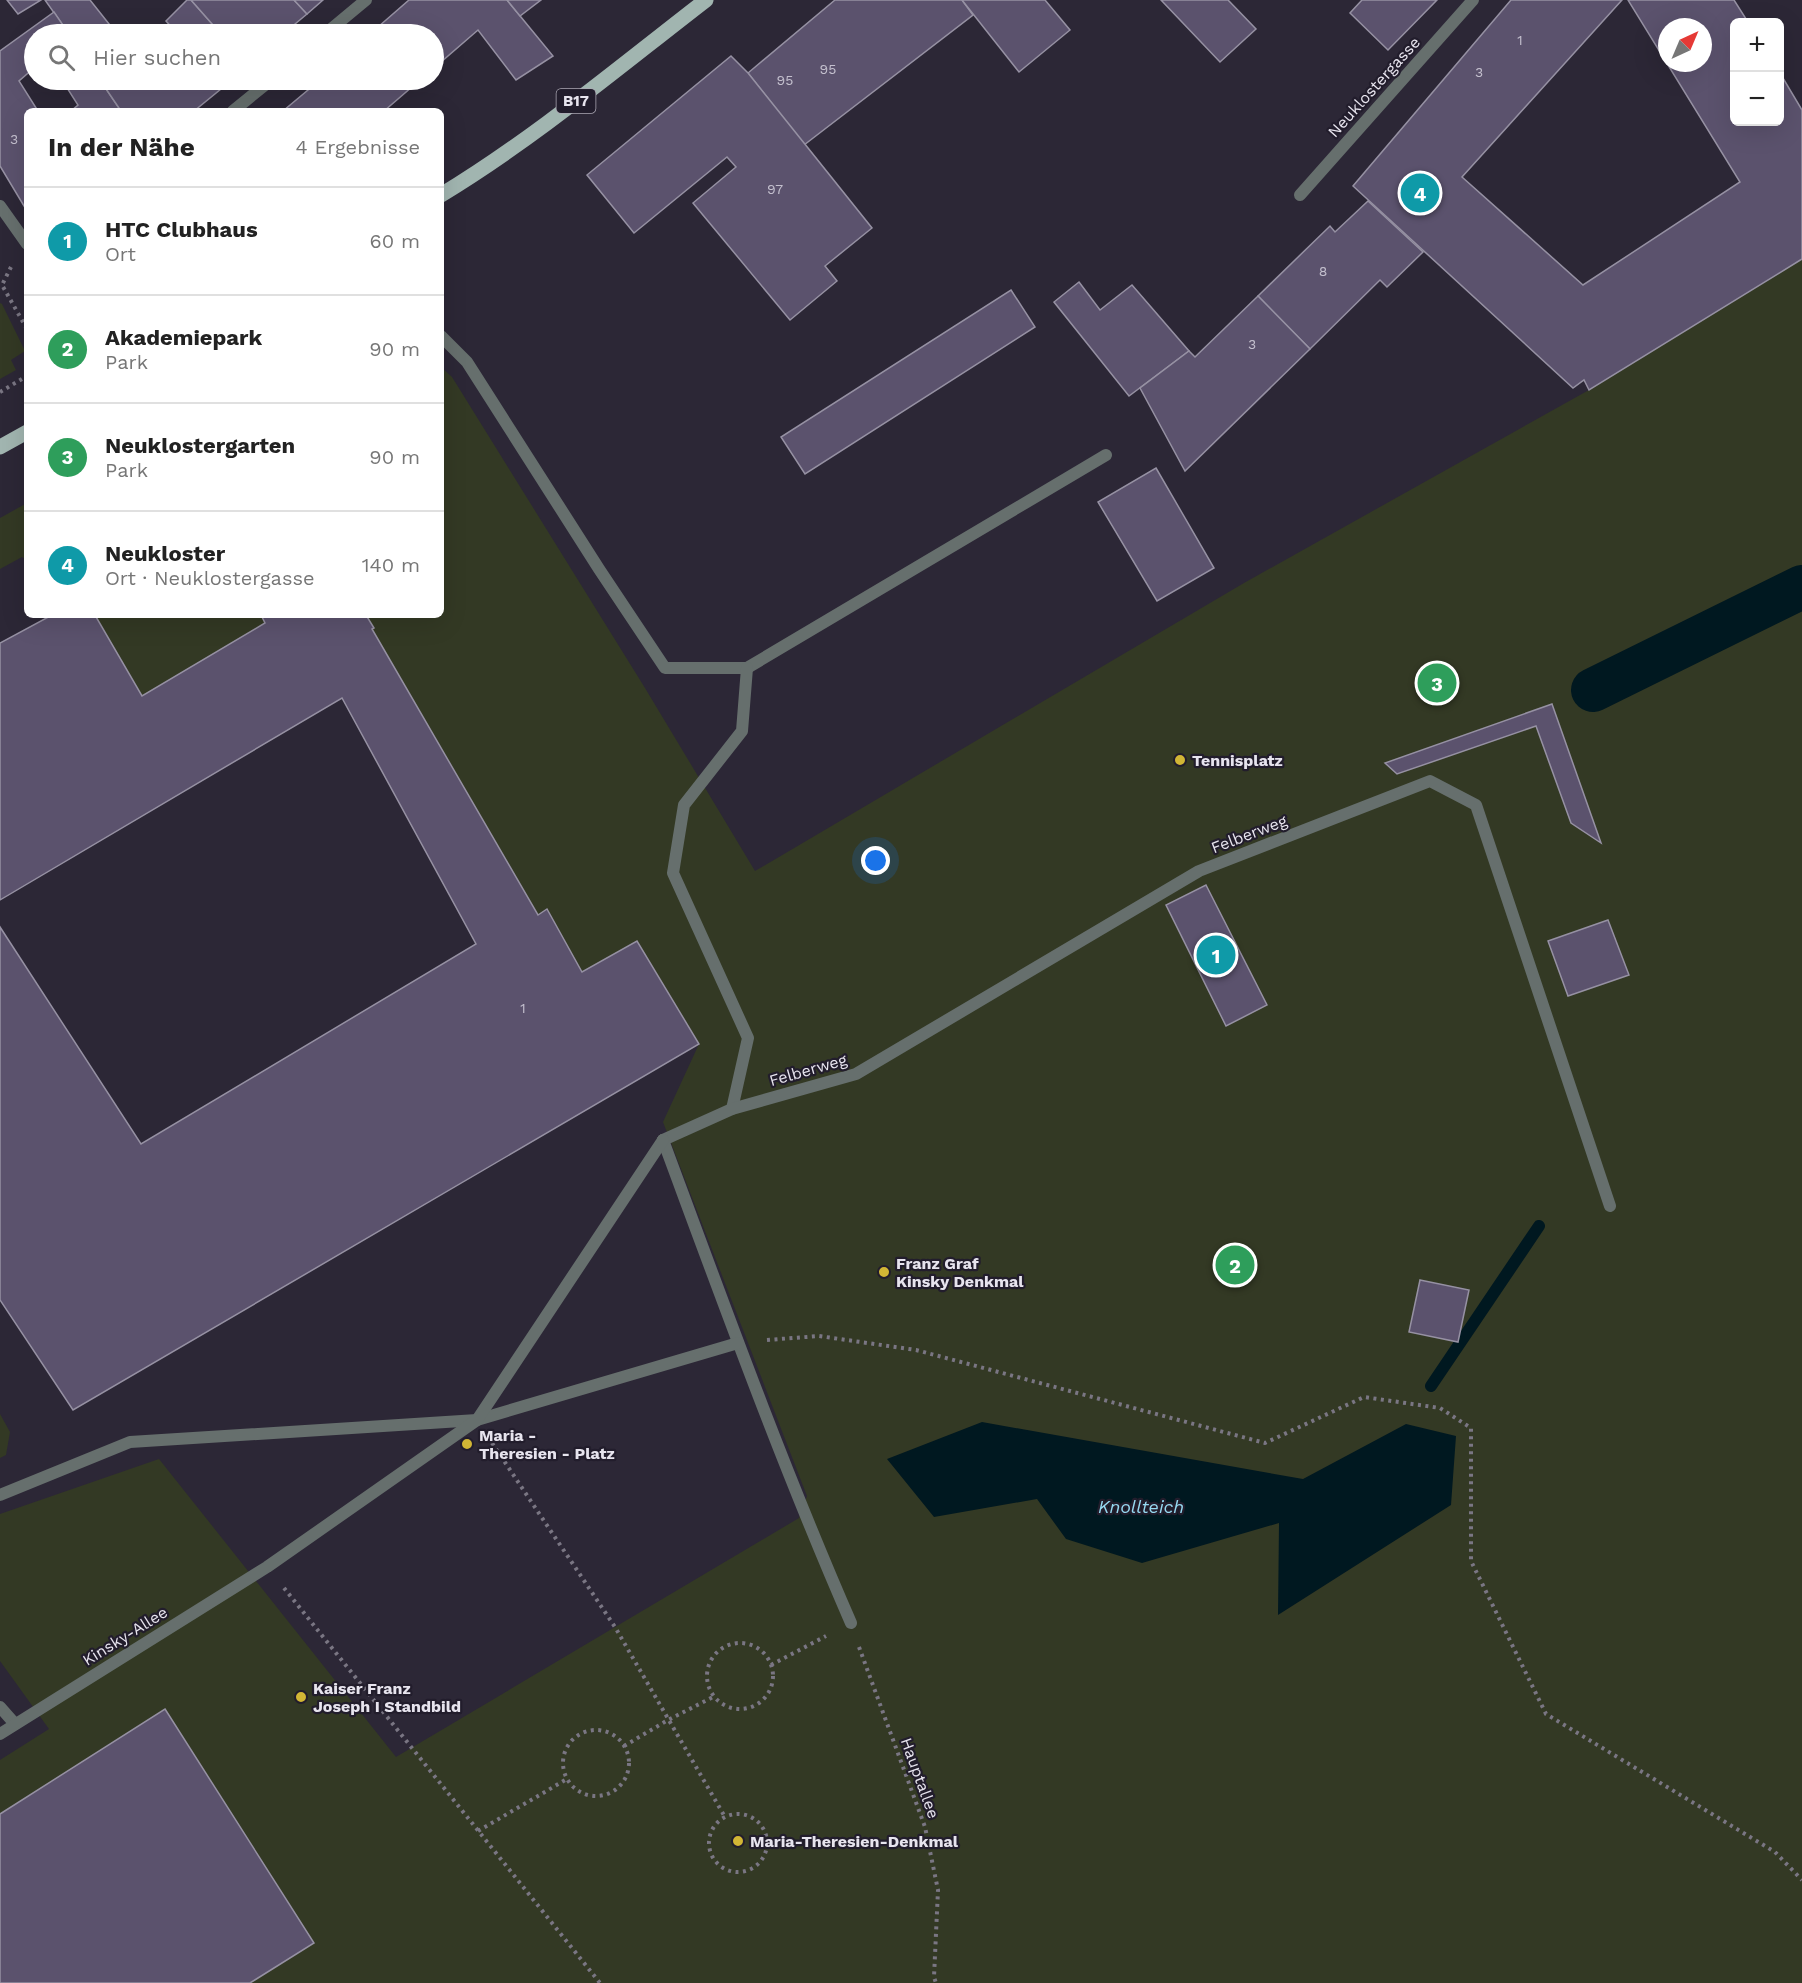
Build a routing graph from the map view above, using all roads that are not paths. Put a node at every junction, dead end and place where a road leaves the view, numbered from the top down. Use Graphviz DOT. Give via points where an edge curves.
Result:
graph roads {
  1 [pos="366,0"];
  2 [pos="706,0"];
  3 [pos="1473,0"];
  4 [pos="337,24"];
  5 [pos="259,90"];
  6 [pos="237,108"];
  7 [pos="444,193"];
  8 [pos="1300,195"];
  9 [pos="0,206"];
  10 [pos="24,240"];
  11 [pos="444,339"];
  12 [pos="24,434"];
  13 [pos="0,447"];
  14 [pos="1106,455"];
  15 [pos="747,668"];
  16 [pos="732,1109"];
  17 [pos="663,1140"];
  18 [pos="1610,1206"];
  19 [pos="738,1342"];
  20 [pos="477,1420"];
  21 [pos="0,1495"];
  22 [pos="851,1623"];
  23 [pos="0,1707"];
  24 [pos="15,1724"];
  25 [pos="0,1734"];
  1 -- 4 [label="street"];
  2 -- 7 [label="main road, B17" via="542,128"];
  3 -- 8 [label="street, Neuklostergasse"];
  5 -- 6 [label="street"];
  9 -- 10 [label="street"];
  11 -- 15 [label="street" via="467,362 666,668"];
  12 -- 13 [label="main road"];
  14 -- 15 [label="street"];
  15 -- 16 [label="street" via="742,732 684,805 673,873 748,1038"];
  16 -- 17 [label="street, Felberweg"];
  16 -- 18 [label="street, Felberweg" via="856,1074 1198,871 1430,781 1476,805"];
  17 -- 19 [label="street"];
  17 -- 20 [label="street"];
  19 -- 20 [label="street"];
  19 -- 22 [label="street" via="805,1519"];
  20 -- 21 [label="street" via="130,1442"];
  20 -- 24 [label="street, Kinsky-Allee" via="267,1567"];
  23 -- 24 [label="street"];
  24 -- 25 [label="street, Kinsky-Allee"];
}
